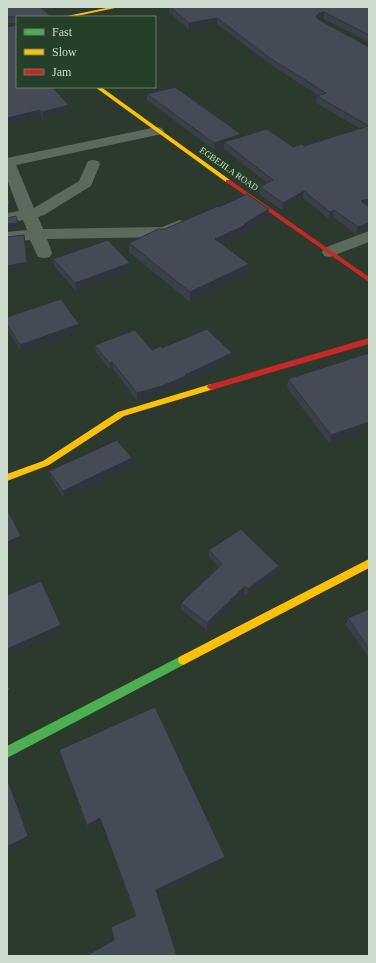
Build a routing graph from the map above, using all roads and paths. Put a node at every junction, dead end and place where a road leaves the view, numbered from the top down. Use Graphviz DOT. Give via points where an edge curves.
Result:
graph roads {
  1 [pos="110,7"];
  2 [pos="69,16"];
  3 [pos="99,88"];
  4 [pos="157,130"];
  5 [pos="93,164"];
  6 [pos="28,214"];
  7 [pos="7,218"];
  8 [pos="193,220"];
  9 [pos="36,234"];
  10 [pos="369,236"];
  11 [pos="7,237"];
  12 [pos="330,252"];
  13 [pos="44,253"];
  14 [pos="369,280"];
  15 [pos="369,341"];
  16 [pos="7,478"];
  17 [pos="369,563"];
  18 [pos="7,752"];
  1 -- 2 [label="street"];
  3 -- 4 [label="street, EGBEJILA ROAD"];
  4 -- 6 [label="street" via="8,162"];
  4 -- 12 [label="street, EGBEJILA ROAD" via="242,198"];
  5 -- 6 [label="street" via="86,183 38,212"];
  6 -- 7 [label="street"];
  6 -- 9 [label="street"];
  8 -- 9 [label="street" via="165,232"];
  9 -- 11 [label="street"];
  9 -- 13 [label="street"];
  10 -- 12 [label="street"];
  12 -- 14 [label="street, EGBEJILA ROAD"];
  15 -- 16 [label="street" via="121,414 46,463"];
  17 -- 18 [label="street"];
}
